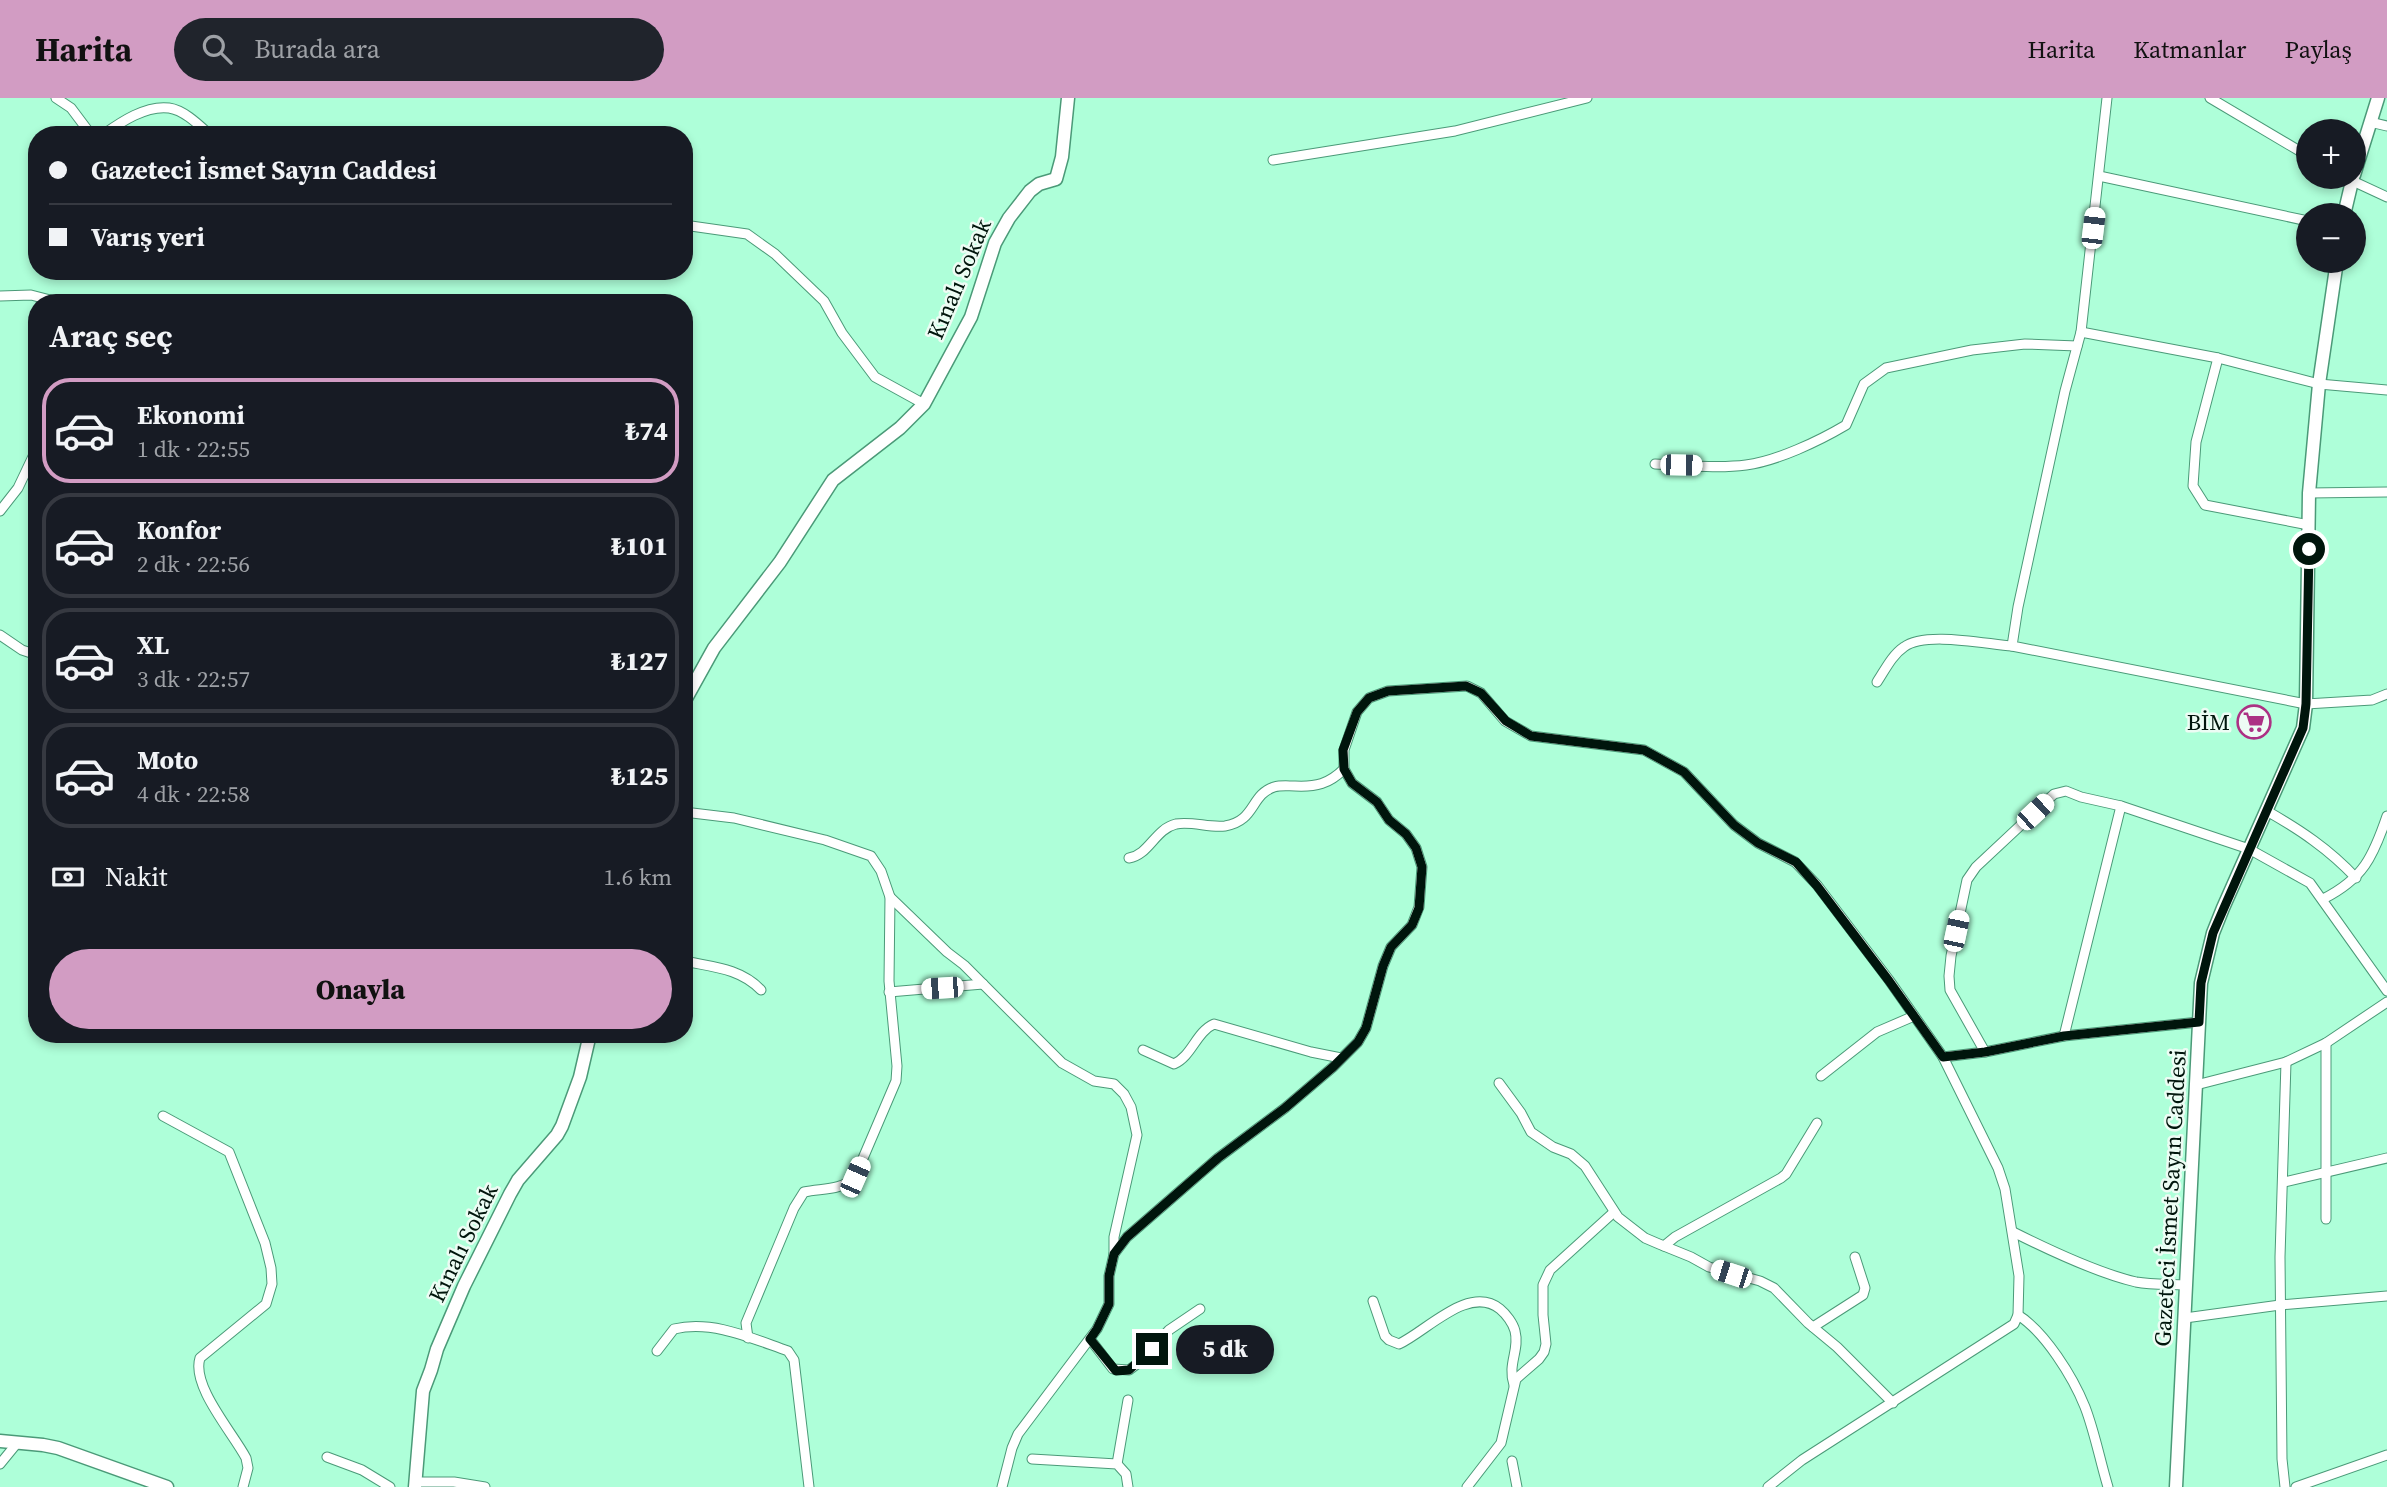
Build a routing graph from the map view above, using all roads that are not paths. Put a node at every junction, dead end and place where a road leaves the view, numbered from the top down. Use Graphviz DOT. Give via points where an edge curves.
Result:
graph roads {
  1 [pos="56,98"];
  2 [pos="1068,98"];
  3 [pos="1587,98"];
  4 [pos="2107,98"];
  5 [pos="2210,98"];
  6 [pos="2378,98"];
  7 [pos="2370,122"];
  8 [pos="84,126"];
  9 [pos="115,126"];
  10 [pos="199,126"];
  11 [pos="2387,126"];
  12 [pos="2366,134"];
  13 [pos="2296,149"];
  14 [pos="1273,160"];
  15 [pos="2099,176"];
  16 [pos="2366,185"];
  17 [pos="2387,197"];
  18 [pos="2296,218"];
  19 [pos="693,226"];
  20 [pos="2335,273"];
  21 [pos="28,295"];
  22 [pos="0,296"];
  23 [pos="2081,332"];
  24 [pos="2077,346"];
  25 [pos="2218,358"];
  26 [pos="2319,384"];
  27 [pos="2387,390"];
  28 [pos="925,404"];
  29 [pos="1655,464"];
  30 [pos="28,467"];
  31 [pos="2387,492"];
  32 [pos="2309,493"];
  33 [pos="0,511"];
  34 [pos="2309,525"];
  35 [pos="0,635"];
  36 [pos="2012,646"];
  37 [pos="28,652"];
  38 [pos="1877,681"];
  39 [pos="693,686"];
  40 [pos="2387,694"];
  41 [pos="2306,704"];
  42 [pos="1344,769"];
  43 [pos="2121,806"];
  44 [pos="2267,811"];
  45 [pos="693,813"];
  46 [pos="2387,816"];
  47 [pos="2249,849"];
  48 [pos="1129,858"];
  49 [pos="2356,878"];
  50 [pos="890,897"];
  51 [pos="2323,899"];
  52 [pos="693,963"];
  53 [pos="983,984"];
  54 [pos="761,990"];
  55 [pos="2387,991"];
  56 [pos="889,992"];
  57 [pos="2387,1002"];
  58 [pos="1914,1016"];
  59 [pos="2199,1022"];
  60 [pos="2064,1036"];
  61 [pos="588,1043"];
  62 [pos="2326,1043"];
  63 [pos="1143,1050"];
  64 [pos="1985,1052"];
  65 [pos="1943,1057"];
  66 [pos="1342,1058"];
  67 [pos="2286,1062"];
  68 [pos="1821,1076"];
  69 [pos="1499,1083"];
  70 [pos="2196,1085"];
  71 [pos="163,1116"];
  72 [pos="1817,1123"];
  73 [pos="2387,1158"];
  74 [pos="2327,1173"];
  75 [pos="2284,1182"];
  76 [pos="1614,1212"];
  77 [pos="2326,1219"];
  78 [pos="2013,1232"];
  79 [pos="1664,1246"];
  80 [pos="1114,1254"];
  81 [pos="1855,1257"];
  82 [pos="2186,1285"];
  83 [pos="2387,1296"];
  84 [pos="1373,1301"];
  85 [pos="2280,1305"];
  86 [pos="1200,1309"];
  87 [pos="2018,1315"];
  88 [pos="2185,1318"];
  89 [pos="1813,1327"];
  90 [pos="748,1338"];
  91 [pos="1090,1339"];
  92 [pos="657,1351"];
  93 [pos="1514,1385"];
  94 [pos="1128,1400"];
  95 [pos="1893,1403"];
  96 [pos="0,1441"];
  97 [pos="18,1442"];
  98 [pos="2387,1455"];
  99 [pos="327,1457"];
  100 [pos="1032,1459"];
  101 [pos="1512,1461"];
  102 [pos="0,1464"];
  103 [pos="1117,1464"];
  104 [pos="2322,1483"];
  105 [pos="151,1484"];
  106 [pos="415,1484"];
  107 [pos="167,1487"];
  108 [pos="243,1487"];
  109 [pos="390,1487"];
  110 [pos="485,1487"];
  111 [pos="809,1487"];
  112 [pos="1003,1487"];
  113 [pos="1128,1487"];
  114 [pos="1466,1487"];
  115 [pos="1517,1487"];
  116 [pos="1768,1487"];
  117 [pos="2108,1487"];
  118 [pos="2176,1487"];
  119 [pos="2285,1487"];
  120 [pos="2296,1487"];
  1 -- 8 [label="street"];
  2 -- 28 [label="street, Kınalı Sokak" via="1056,179 1030,191 1009,218 995,243 971,317"];
  3 -- 14 [label="street" via="1455,131"];
  4 -- 15 [label="street"];
  5 -- 13 [label="street"];
  6 -- 7 [label="street"];
  7 -- 11 [label="street"];
  7 -- 12 [label="street"];
  9 -- 10 [label="street" via="150,109 170,108"];
  15 -- 18 [label="street"];
  15 -- 23 [label="street"];
  16 -- 17 [label="street"];
  19 -- 28 [label="street" via="747,234 775,254 824,301 875,377"];
  20 -- 26 [label="street, Gazeteci İsmet Sayın Caddesi"];
  21 -- 22 [label="street"];
  23 -- 24 [label="street"];
  23 -- 25 [label="street"];
  24 -- 29 [label="street" via="2025,344 1886,368 1864,384 1846,425 1798,448 1747,465"];
  24 -- 36 [label="street"];
  25 -- 26 [label="street"];
  25 -- 34 [label="street" via="2196,442 2193,486 2205,505"];
  26 -- 27 [label="street"];
  26 -- 32 [label="street, Gazeteci İsmet Sayın Caddesi"];
  28 -- 39 [label="street, Kınalı Sokak" via="833,480 780,562 714,648"];
  30 -- 33 [label="street"];
  31 -- 32 [label="street"];
  32 -- 34 [label="street, Gazeteci İsmet Sayın Caddesi"];
  34 -- 41 [label="street, Gazeteci İsmet Sayın Caddesi"];
  35 -- 37 [label="street"];
  36 -- 38 [label="street" via="1940,640 1910,643"];
  36 -- 41 [label="street"];
  40 -- 41 [label="street" via="2372,700"];
  41 -- 44 [label="street, Gazeteci İsmet Sayın Caddesi" via="2303,728"];
  42 -- 48 [label="street" via="1324,784 1275,787 1260,796 1244,819 1225,826 1177,824 1165,828"];
  42 -- 58 [label="street" via="1343,750 1357,712 1369,698 1388,691 1436,686 1466,686 1481,693 1506,721 1531,736 1644,750 1684,772 1734,825 1758,843 1796,862"];
  42 -- 66 [label="street" via="1352,783 1406,834 1422,867 1419,908 1412,925 1391,947 1366,1028"];
  43 -- 47 [label="street"];
  43 -- 60 [label="street"];
  43 -- 64 [label="street" via="2066,791 2054,794 1967,880 1951,956 1950,990"];
  44 -- 47 [label="street, Gazeteci İsmet Sayın Caddesi"];
  44 -- 49 [label="street" via="2335,855"];
  45 -- 50 [label="street" via="760,824 871,856"];
  46 -- 49 [label="street"];
  47 -- 51 [label="street" via="2310,883"];
  47 -- 59 [label="street, Gazeteci İsmet Sayın Caddesi" via="2213,933 2201,983"];
  49 -- 51 [label="street"];
  50 -- 53 [label="street"];
  50 -- 56 [label="street"];
  51 -- 55 [label="street"];
  52 -- 54 [label="street" via="741,975"];
  53 -- 56 [label="street"];
  53 -- 80 [label="street" via="1062,1063 1094,1081 1114,1084 1131,1107 1137,1135"];
  56 -- 90 [label="street" via="897,1066 893,1088 855,1177 839,1187 804,1192 794,1208 746,1323"];
  57 -- 62 [label="street"];
  58 -- 65 [label="street"];
  58 -- 68 [label="street" via="1877,1031"];
  59 -- 60 [label="street"];
  59 -- 70 [label="street, Gazeteci İsmet Sayın Caddesi"];
  60 -- 64 [label="street"];
  61 -- 106 [label="street, Kınalı Sokak" via="562,1126 517,1180 437,1349 422,1391"];
  62 -- 67 [label="street"];
  62 -- 74 [label="street"];
  63 -- 66 [label="street" via="1174,1064 1206,1027 1214,1024"];
  64 -- 65 [label="street"];
  65 -- 78 [label="street" via="1998,1168"];
  66 -- 80 [label="street" via="1218,1158 1127,1237"];
  67 -- 70 [label="street"];
  67 -- 75 [label="street"];
  69 -- 76 [label="street" via="1531,1132 1585,1166"];
  70 -- 82 [label="street, Gazeteci İsmet Sayın Caddesi"];
  71 -- 108 [label="street" via="229,1152 271,1268 266,1304 200,1358 197,1366 214,1408 246,1458"];
  72 -- 79 [label="street" via="1786,1174"];
  73 -- 74 [label="street"];
  74 -- 75 [label="street"];
  74 -- 77 [label="street"];
  75 -- 85 [label="street"];
  76 -- 79 [label="street" via="1645,1238"];
  76 -- 93 [label="street" via="1550,1270 1543,1297 1546,1344 1539,1359"];
  78 -- 82 [label="street" via="2118,1277 2139,1283"];
  78 -- 87 [label="street"];
  79 -- 89 [label="street" via="1709,1267 1774,1288"];
  80 -- 91 [label="street" via="1109,1304"];
  81 -- 89 [label="street" via="1863,1295"];
  82 -- 88 [label="street, Gazeteci İsmet Sayın Caddesi"];
  83 -- 85 [label="street"];
  84 -- 93 [label="street" via="1385,1336 1399,1343 1468,1303 1492,1304 1516,1331 1510,1373"];
  85 -- 88 [label="street"];
  85 -- 119 [label="street"];
  86 -- 91 [label="street" via="1169,1330 1129,1370 1113,1369"];
  87 -- 95 [label="street" via="2014,1324"];
  87 -- 117 [label="street" via="2043,1338 2085,1407"];
  88 -- 118 [label="street, Gazeteci İsmet Sayın Caddesi"];
  89 -- 95 [label="street"];
  90 -- 92 [label="street" via="710,1326 683,1327 674,1329"];
  90 -- 111 [label="street" via="788,1351 794,1360"];
  91 -- 112 [label="street" via="1018,1434"];
  93 -- 114 [label="street" via="1501,1443"];
  94 -- 103 [label="street"];
  95 -- 116 [label="street"];
  96 -- 97 [label="street"];
  97 -- 102 [label="street"];
  97 -- 105 [label="street" via="58,1448"];
  98 -- 104 [label="street"];
  99 -- 109 [label="street"];
  100 -- 103 [label="street"];
  101 -- 115 [label="street"];
  103 -- 113 [label="street" via="1126,1474"];
  104 -- 120 [label="street"];
  105 -- 107 [label="street"];
  106 -- 110 [label="street" via="454,1482"];
}
